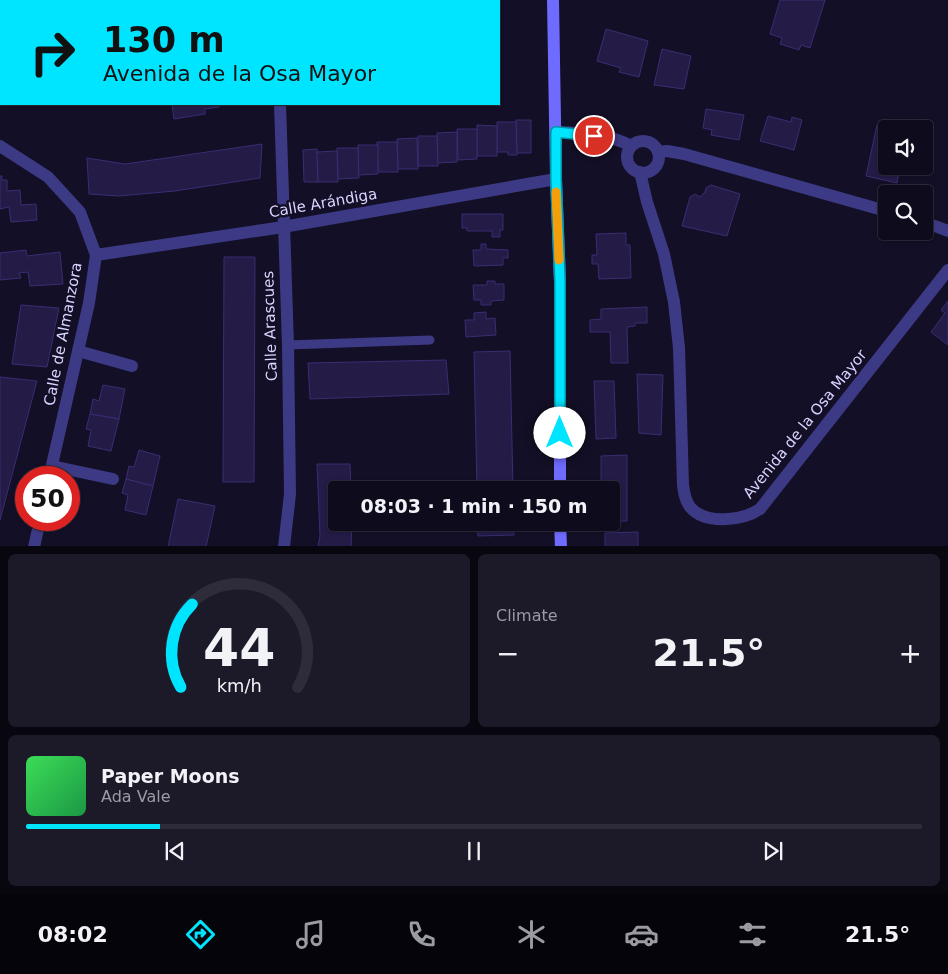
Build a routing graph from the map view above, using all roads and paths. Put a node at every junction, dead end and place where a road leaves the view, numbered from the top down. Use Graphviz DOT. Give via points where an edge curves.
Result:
graph roads {
  1 [pos="553,0"];
  2 [pos="280,105"];
  3 [pos="556,132"];
  4 [pos="0,146"];
  5 [pos="631,146"];
  6 [pos="658,152"];
  7 [pos="640,172"];
  8 [pos="556,179"];
  9 [pos="878,208"];
  10 [pos="933,225"];
  11 [pos="283,227"];
  12 [pos="948,231"];
  13 [pos="96,255"];
  14 [pos="948,270"];
  15 [pos="430,340"];
  16 [pos="288,345"];
  17 [pos="78,352"];
  18 [pos="132,366"];
  19 [pos="52,466"];
  20 [pos="80,475"];
  21 [pos="112,479"];
  22 [pos="560,481"];
  23 [pos="37,531"];
  24 [pos="560,531"];
  25 [pos="34,546"];
  26 [pos="284,546"];
  27 [pos="560,546"];
  1 -- 3 [label="main road"];
  2 -- 11 [label="street, Calle Arascues"];
  3 -- 5 [label="street" via="613,139"];
  3 -- 8 [label="main road"];
  4 -- 13 [label="street, Calle de Almanzora" via="48,177 80,212"];
  5 -- 6 [label="street" via="644,141 653,144"];
  5 -- 7 [label="street" via="628,162"];
  6 -- 7 [label="street" via="654,167"];
  6 -- 9 [label="street" via="684,154"];
  7 -- 14 [label="street, Avenida de la Osa Mayor" via="674,302 679,348 684,492 690,508 700,515 720,519 740,517 760,509"];
  8 -- 11 [label="street, Calle Arándiga"];
  8 -- 22 [label="main road" via="560,282"];
  10 -- 12 [label="street"];
  11 -- 13 [label="street, Calle Arándiga"];
  11 -- 16 [label="street, Calle Arascues"];
  13 -- 17 [label="street, Calle de Almanzora"];
  15 -- 16 [label="lane"];
  16 -- 26 [label="street, Calle Arascues" via="290,494"];
  17 -- 18 [label="street"];
  17 -- 19 [label="street, Calle de Almanzora"];
  20 -- 21 [label="street"];
  23 -- 25 [label="street"];
  24 -- 27 [label="main road"];
}
